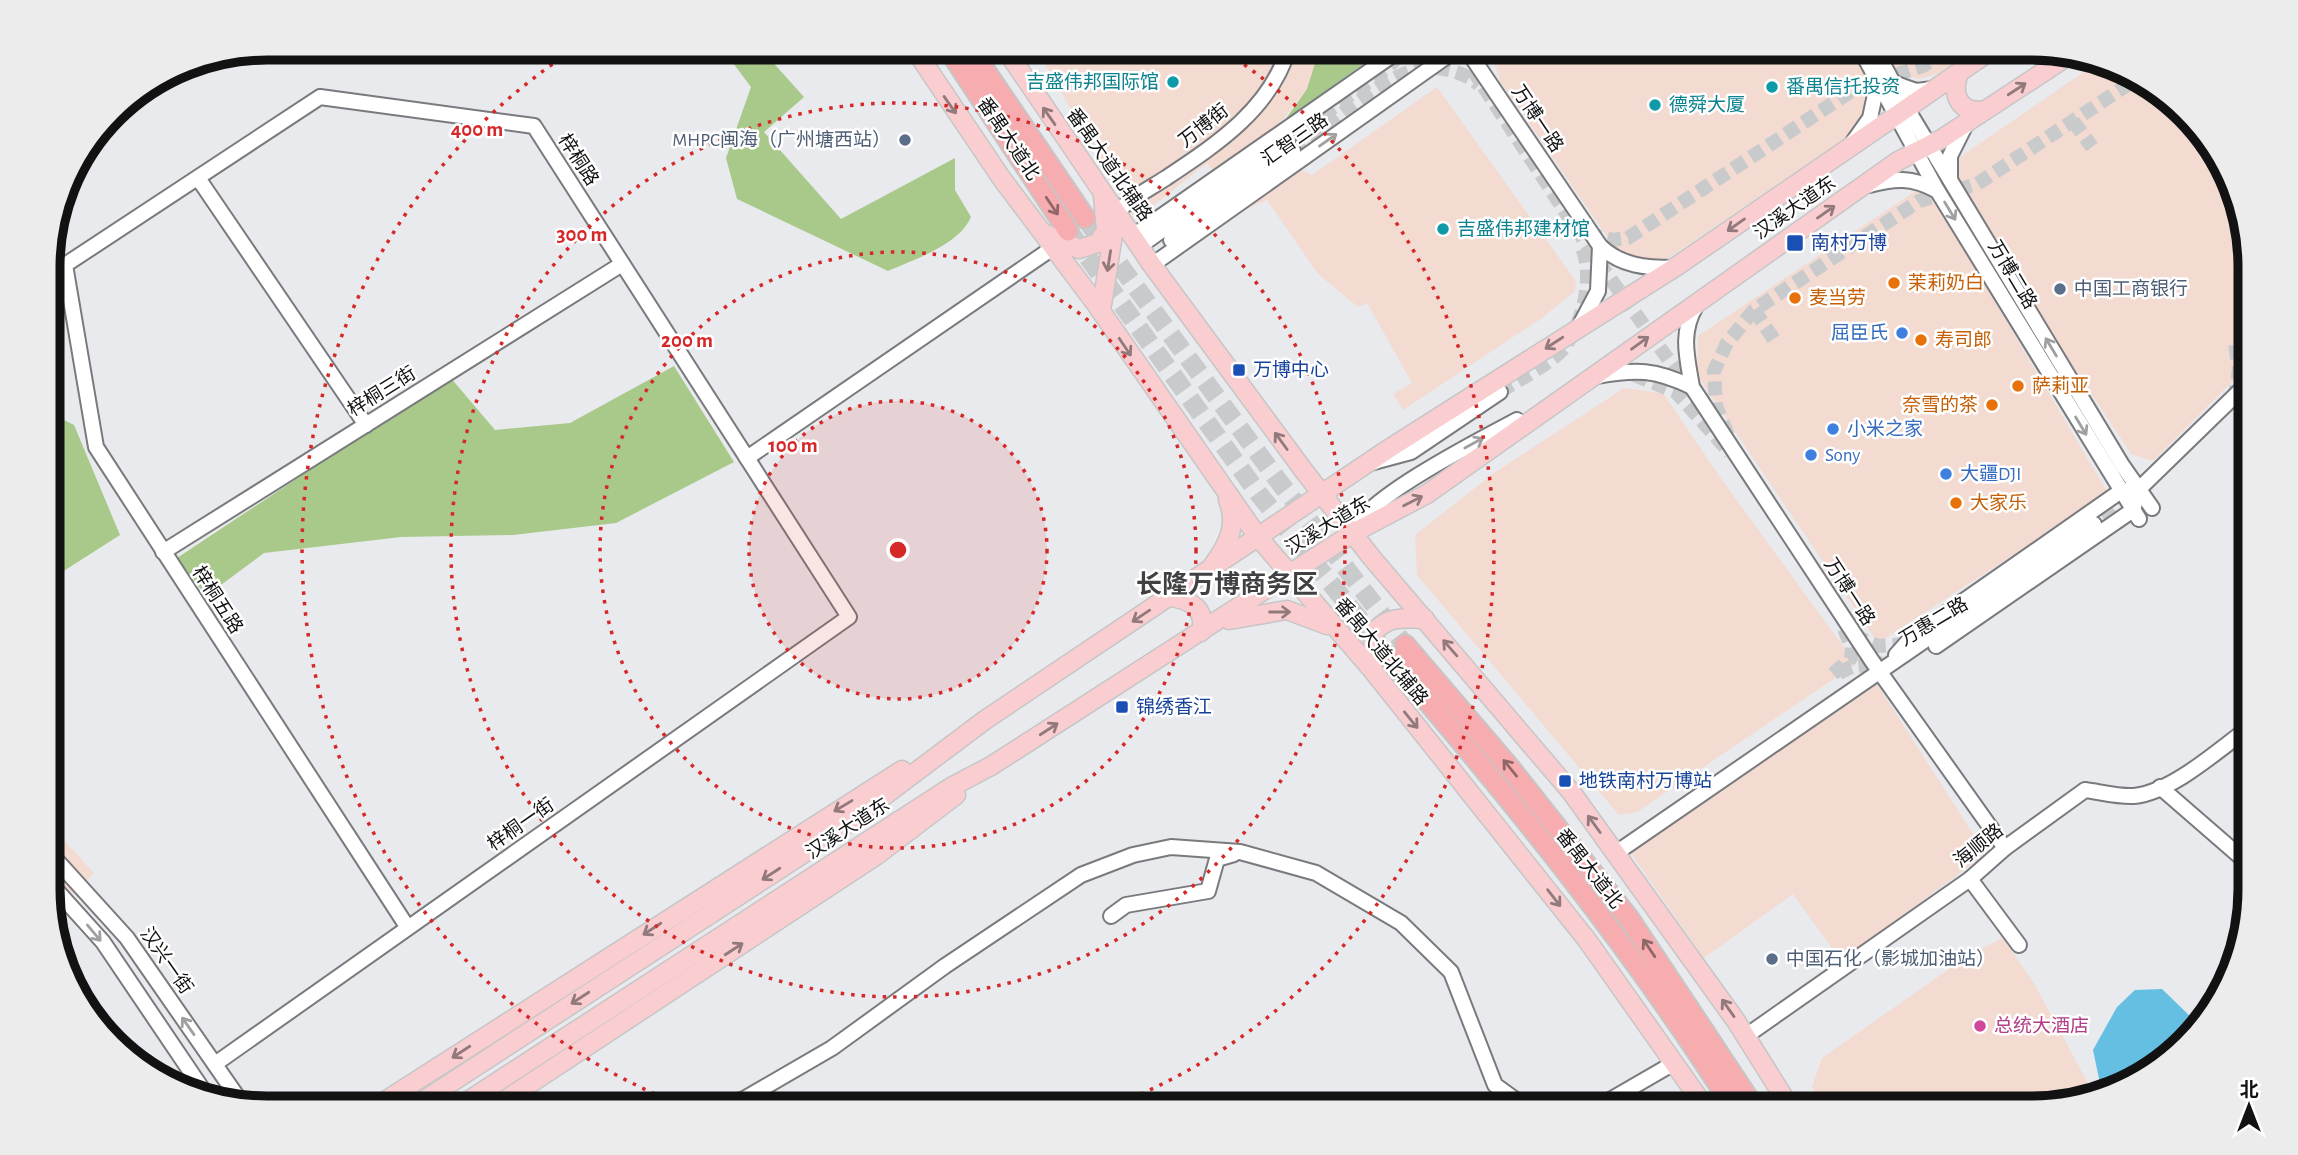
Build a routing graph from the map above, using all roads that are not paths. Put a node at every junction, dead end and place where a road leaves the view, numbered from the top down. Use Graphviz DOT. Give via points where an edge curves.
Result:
graph roads {
  1 [pos="921,60"];
  2 [pos="956,60"];
  3 [pos="978,60"];
  4 [pos="1013,60"];
  5 [pos="1283,60"];
  6 [pos="1387,60"];
  7 [pos="1452,60"];
  8 [pos="1477,60"];
  9 [pos="1868,60"];
  10 [pos="1878,60"];
  11 [pos="1976,60"];
  12 [pos="2060,61"];
  13 [pos="1960,71"];
  14 [pos="1884,83"];
  15 [pos="1933,89"];
  16 [pos="1985,110"];
  17 [pos="1900,111"];
  18 [pos="1968,122"];
  19 [pos="1290,146"];
  20 [pos="1848,148"];
  21 [pos="1922,149"];
  22 [pos="198,178"];
  23 [pos="1951,183"];
  24 [pos="1861,187"];
  25 [pos="1937,190"];
  26 [pos="1103,192"];
  27 [pos="1117,212"];
  28 [pos="1085,218"];
  29 [pos="1068,231"];
  30 [pos="1042,232"];
  31 [pos="1600,246"];
  32 [pos="1054,247"];
  33 [pos="1143,251"];
  34 [pos="622,264"];
  35 [pos="65,265"];
  36 [pos="1674,268"];
  37 [pos="1700,299"];
  38 [pos="1101,311"];
  39 [pos="1580,325"];
  40 [pos="1595,376"];
  41 [pos="1692,387"];
  42 [pos="1500,392"];
  43 [pos="2238,393"];
  44 [pos="1517,420"];
  45 [pos="366,425"];
  46 [pos="747,458"];
  47 [pos="1369,463"];
  48 [pos="2139,489"];
  49 [pos="1225,491"];
  50 [pos="2121,491"];
  51 [pos="1323,495"];
  52 [pos="2152,508"];
  53 [pos="2136,515"];
  54 [pos="2094,524"];
  55 [pos="1353,533"];
  56 [pos="1258,537"];
  57 [pos="163,552"];
  58 [pos="1209,570"];
  59 [pos="1288,575"];
  60 [pos="1171,597"];
  61 [pos="849,617"];
  62 [pos="1425,619"];
  63 [pos="1208,628"];
  64 [pos="1340,634"];
  65 [pos="1883,670"];
  66 [pos="1373,671"];
  67 [pos="985,720"];
  68 [pos="2238,736"];
  69 [pos="991,766"];
  70 [pos="2160,787"];
  71 [pos="2005,848"];
  72 [pos="1240,852"];
  73 [pos="1616,853"];
  74 [pos="2238,855"];
  75 [pos="60,864"];
  76 [pos="1970,879"];
  77 [pos="60,894"];
  78 [pos="1111,916"];
  79 [pos="408,928"];
  80 [pos="2019,945"];
  81 [pos="1746,1036"];
  82 [pos="1674,1063"];
  83 [pos="215,1064"];
  84 [pos="199,1084"];
  85 [pos="235,1093"];
  86 [pos="1509,1095"];
  87 [pos="1618,1095"];
  88 [pos="1697,1095"];
  89 [pos="1725,1095"];
  90 [pos="1746,1095"];
  91 [pos="1783,1095"];
  92 [pos="393,1096"];
  93 [pos="431,1096"];
  94 [pos="476,1096"];
  95 [pos="511,1096"];
  96 [pos="750,1096"];
  1 -- 30 [label="main road, 番禺大道北辅路, one-way"];
  2 -- 29 [label="highway, 番禺大道北, one-way"];
  3 -- 28 [label="highway, 番禺大道北"];
  26 -- 4 [label="main road, 番禺大道北辅路, one-way"];
  5 -- 27 [label="street, 万博街" via="1270,90 1244,120"];
  6 -- 33 [label="street, 汇智三路"];
  33 -- 7 [label="street, 汇智三路, one-way"];
  8 -- 31 [label="street, 万博一路"];
  9 -- 14 [label="street, 万博二路"];
  10 -- 14 [label="street, 万博二路"];
  11 -- 13 [label="main road, 汉溪大道东"];
  16 -- 12 [label="main road, 汉溪大道东, one-way"];
  13 -- 15 [label="main road, 汉溪大道东"];
  13 -- 16 [label="main road" via="1954,87 1958,102 1972,110"];
  14 -- 15 [label="street" via="1916,91"];
  14 -- 17 [label="street, 万博二路"];
  14 -- 20 [label="street" via="1870,118"];
  15 -- 17 [label="main road, 汉溪大道东"];
  16 -- 18 [label="main road, 汉溪大道东"];
  17 -- 20 [label="main road, 汉溪大道东"];
  17 -- 21 [label="street, 万博二路"];
  18 -- 21 [label="main road, 汉溪大道东"];
  18 -- 23 [label="street" via="1950,156"];
  19 -- 33 [label="street"];
  20 -- 36 [label="main road, 汉溪大道东, one-way"];
  21 -- 23 [label="street, 万博二路"];
  21 -- 24 [label="main road, 汉溪大道东"];
  21 -- 25 [label="street, 万博二路"];
  22 -- 34 [label="street, 梓桐路" via="320,97 534,126"];
  22 -- 35 [label="street, 梓桐路"];
  22 -- 45 [label="street"];
  48 -- 23 [label="street, 万博二路, one-way"];
  24 -- 25 [label="street" via="1901,178"];
  37 -- 24 [label="main road, 汉溪大道东, one-way"];
  25 -- 50 [label="street, 万博二路, one-way"];
  26 -- 27 [label="main road, 番禺大道北辅路"];
  26 -- 30 [label="main road" via="1106,231 1092,247 1073,247"];
  27 -- 33 [label="main road, 番禺大道北辅路"];
  27 -- 38 [label="main road, one-way"];
  30 -- 32 [label="main road, 番禺大道北辅路"];
  31 -- 36 [label="street" via="1624,262"];
  31 -- 39 [label="street" via="1598,291"];
  32 -- 38 [label="main road, 番禺大道北辅路"];
  32 -- 46 [label="street"];
  51 -- 33 [label="main road, 番禺大道北辅路, one-way"];
  34 -- 45 [label="street, 梓桐三街"];
  34 -- 46 [label="street, 梓桐路"];
  35 -- 57 [label="street, 梓桐五路" via="96,447"];
  36 -- 39 [label="main road, 汉溪大道东"];
  40 -- 37 [label="main road, 汉溪大道东, one-way"];
  37 -- 41 [label="street" via="1686,322"];
  38 -- 49 [label="main road, 番禺大道北辅路, one-way"];
  39 -- 47 [label="main road, 汉溪大道东, one-way"];
  40 -- 41 [label="street" via="1634,369 1668,375"];
  55 -- 40 [label="main road, 汉溪大道东, one-way" via="1427,494"];
  41 -- 65 [label="street, 万博一路"];
  42 -- 47 [label="street" via="1411,452"];
  43 -- 48 [label="street"];
  55 -- 44 [label="street, one-way" via="1368,509"];
  45 -- 57 [label="street, 梓桐三街"];
  46 -- 61 [label="street, 梓桐路"];
  47 -- 51 [label="main road, 汉溪大道东"];
  48 -- 50 [label="street, 万惠二路"];
  48 -- 52 [label="street, 万博二路"];
  48 -- 53 [label="street"];
  49 -- 56 [label="main road, 番禺大道北辅路"];
  49 -- 58 [label="main road" via="1232,532"];
  50 -- 53 [label="street, 万博二路"];
  50 -- 65 [label="street, 万惠二路" via="1912,637"];
  51 -- 55 [label="main road, 番禺大道北辅路"];
  51 -- 56 [label="main road, 汉溪大道东"];
  53 -- 65 [label="street, 万惠二路" via="1970,625 1909,661"];
  54 -- 65 [label="street"];
  55 -- 59 [label="main road, 汉溪大道东"];
  55 -- 62 [label="main road, 番禺大道北辅路"];
  56 -- 58 [label="main road, 汉溪大道东"];
  56 -- 59 [label="main road, 番禺大道北辅路"];
  57 -- 79 [label="street, 梓桐五路"];
  58 -- 60 [label="main road, 汉溪大道东"];
  59 -- 63 [label="main road, 汉溪大道东"];
  59 -- 64 [label="main road, 番禺大道北辅路"];
  60 -- 63 [label="main road" via="1186,600 1201,613"];
  60 -- 67 [label="main road, 汉溪大道东, one-way"];
  61 -- 79 [label="street, 梓桐一街"];
  62 -- 66 [label="main road" via="1401,617 1383,622 1373,633"];
  73 -- 62 [label="main road, 番禺大道北辅路, one-way" via="1572,793"];
  63 -- 64 [label="main road, one-way" via="1241,616 1287,611 1310,616"];
  69 -- 63 [label="main road, 汉溪大道东, one-way"];
  64 -- 66 [label="main road, 番禺大道北辅路"];
  65 -- 71 [label="street, 万博一路"];
  65 -- 73 [label="street, 万惠二路"];
  66 -- 82 [label="main road, 番禺大道北辅路, one-way" via="1587,940"];
  67 -- 92 [label="main road, one-way"];
  67 -- 93 [label="main road, 汉溪大道东, one-way" via="832,835"];
  68 -- 70 [label="street, 海顺路"];
  69 -- 94 [label="main road, 汉溪大道东" via="951,787"];
  95 -- 69 [label="main road, one-way" via="888,848"];
  70 -- 71 [label="street, 海顺路" via="2134,796 2085,790"];
  70 -- 74 [label="street"];
  71 -- 76 [label="street, 海顺路"];
  72 -- 78 [label="street" via="1217,859 1208,891 1126,905"];
  72 -- 86 [label="street" via="1316,873 1401,923 1451,972 1495,1085"];
  72 -- 96 [label="street" via="1171,847 1133,855 1082,875 832,1048"];
  81 -- 73 [label="main road, 番禺大道北辅路, one-way"];
  83 -- 75 [label="street, 汉兴一街, one-way" via="127,937"];
  76 -- 80 [label="street"];
  76 -- 81 [label="street, 海顺路"];
  77 -- 84 [label="street, one-way" via="98,936"];
  79 -- 83 [label="street, 梓桐一街"];
  81 -- 91 [label="main road, 番禺大道北辅路"];
  82 -- 87 [label="street"];
  82 -- 88 [label="main road, 番禺大道北辅路"];
  83 -- 85 [label="street, 汉兴一街"];
  90 -- 89 [label="highway, 番禺大道北, one-way" via="1630,920 1510,768 1398,651 1653,984"];
}
